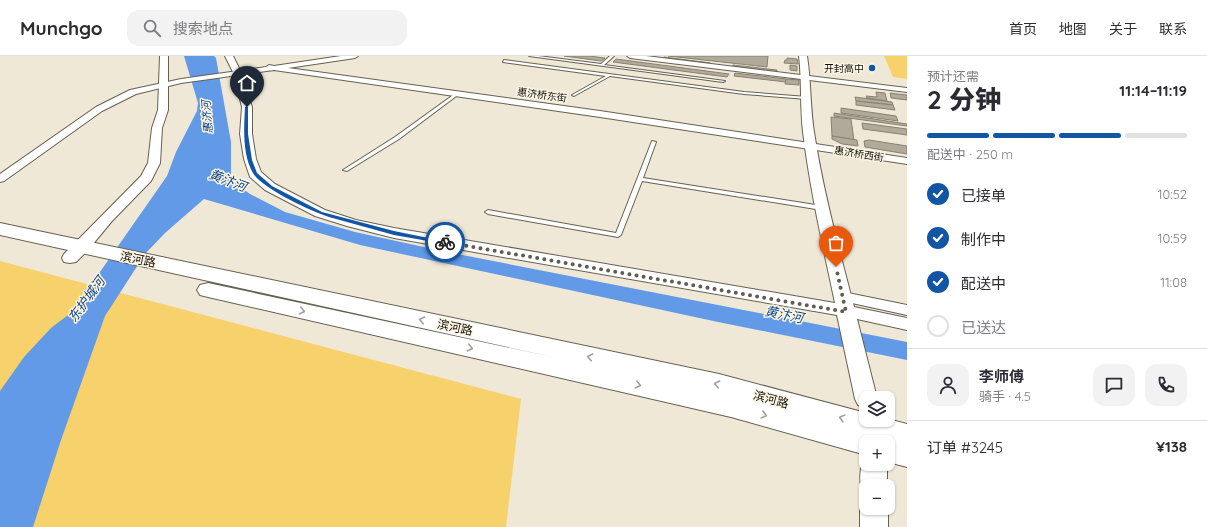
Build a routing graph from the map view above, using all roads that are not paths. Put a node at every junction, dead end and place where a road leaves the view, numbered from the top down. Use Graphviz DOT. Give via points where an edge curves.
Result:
graph roads {
  1 [pos="164,56"];
  2 [pos="229,56"];
  3 [pos="340,56"];
  4 [pos="355,56"];
  5 [pos="531,56"];
  6 [pos="612,56"];
  7 [pos="630,56"];
  8 [pos="803,56"];
  9 [pos="290,58"];
  10 [pos="504,61"];
  11 [pos="602,65"];
  12 [pos="270,68"];
  13 [pos="234,73"];
  14 [pos="609,75"];
  15 [pos="806,78"];
  16 [pos="723,81"];
  17 [pos="163,84"];
  18 [pos="907,90"];
  19 [pos="457,94"];
  20 [pos="574,95"];
  21 [pos="807,98"];
  22 [pos="654,142"];
  23 [pos="811,146"];
  24 [pos="907,161"];
  25 [pos="345,170"];
  26 [pos="0,178"];
  27 [pos="640,179"];
  28 [pos="822,208"];
  29 [pos="488,212"];
  30 [pos="0,229"];
  31 [pos="0,241"];
  32 [pos="87,255"];
  33 [pos="846,310"];
  34 [pos="907,310"];
  35 [pos="907,324"];
  36 [pos="864,391"];
  37 [pos="869,435"];
  38 [pos="895,436"];
  39 [pos="907,436"];
  40 [pos="895,447"];
  41 [pos="907,454"];
  42 [pos="874,515"];
  43 [pos="874,527"];
  1 -- 17 [label="street"];
  2 -- 13 [label="street"];
  3 -- 12 [label="street"];
  4 -- 12 [label="street"];
  5 -- 11 [label="lane"];
  6 -- 11 [label="lane"];
  7 -- 15 [label="street"];
  8 -- 15 [label="street"];
  9 -- 12 [label="street"];
  10 -- 14 [label="lane"];
  11 -- 16 [label="lane"];
  12 -- 13 [label="street"];
  12 -- 19 [label="street, 惠济桥东街"];
  13 -- 17 [label="street"];
  13 -- 33 [label="street" via="247,107 246,134 255,174 270,187 320,213 394,233"];
  14 -- 20 [label="lane"];
  14 -- 21 [label="lane" via="744,93"];
  15 -- 18 [label="street"];
  15 -- 21 [label="street"];
  17 -- 26 [label="street" via="126,94 104,106"];
  17 -- 32 [label="street" via="163,110 157,128 154,162 146,178 107,218"];
  19 -- 23 [label="street, 惠济桥东街"];
  19 -- 25 [label="lane" via="397,138"];
  21 -- 23 [label="street"];
  22 -- 27 [label="lane"];
  23 -- 24 [label="street, 惠济桥西街"];
  23 -- 28 [label="street"];
  27 -- 28 [label="lane"];
  27 -- 29 [label="lane" via="618,235"];
  28 -- 33 [label="street"];
  30 -- 32 [label="main road, 滨河路"];
  31 -- 32 [label="main road, 滨河路"];
  32 -- 37 [label="main road, 滨河路" via="730,406"];
  33 -- 34 [label="street"];
  33 -- 35 [label="street"];
  33 -- 36 [label="street"];
  38 -- 39 [label="main road, 滨河路"];
  40 -- 41 [label="main road, 滨河路"];
  42 -- 43 [label="street"];
}
